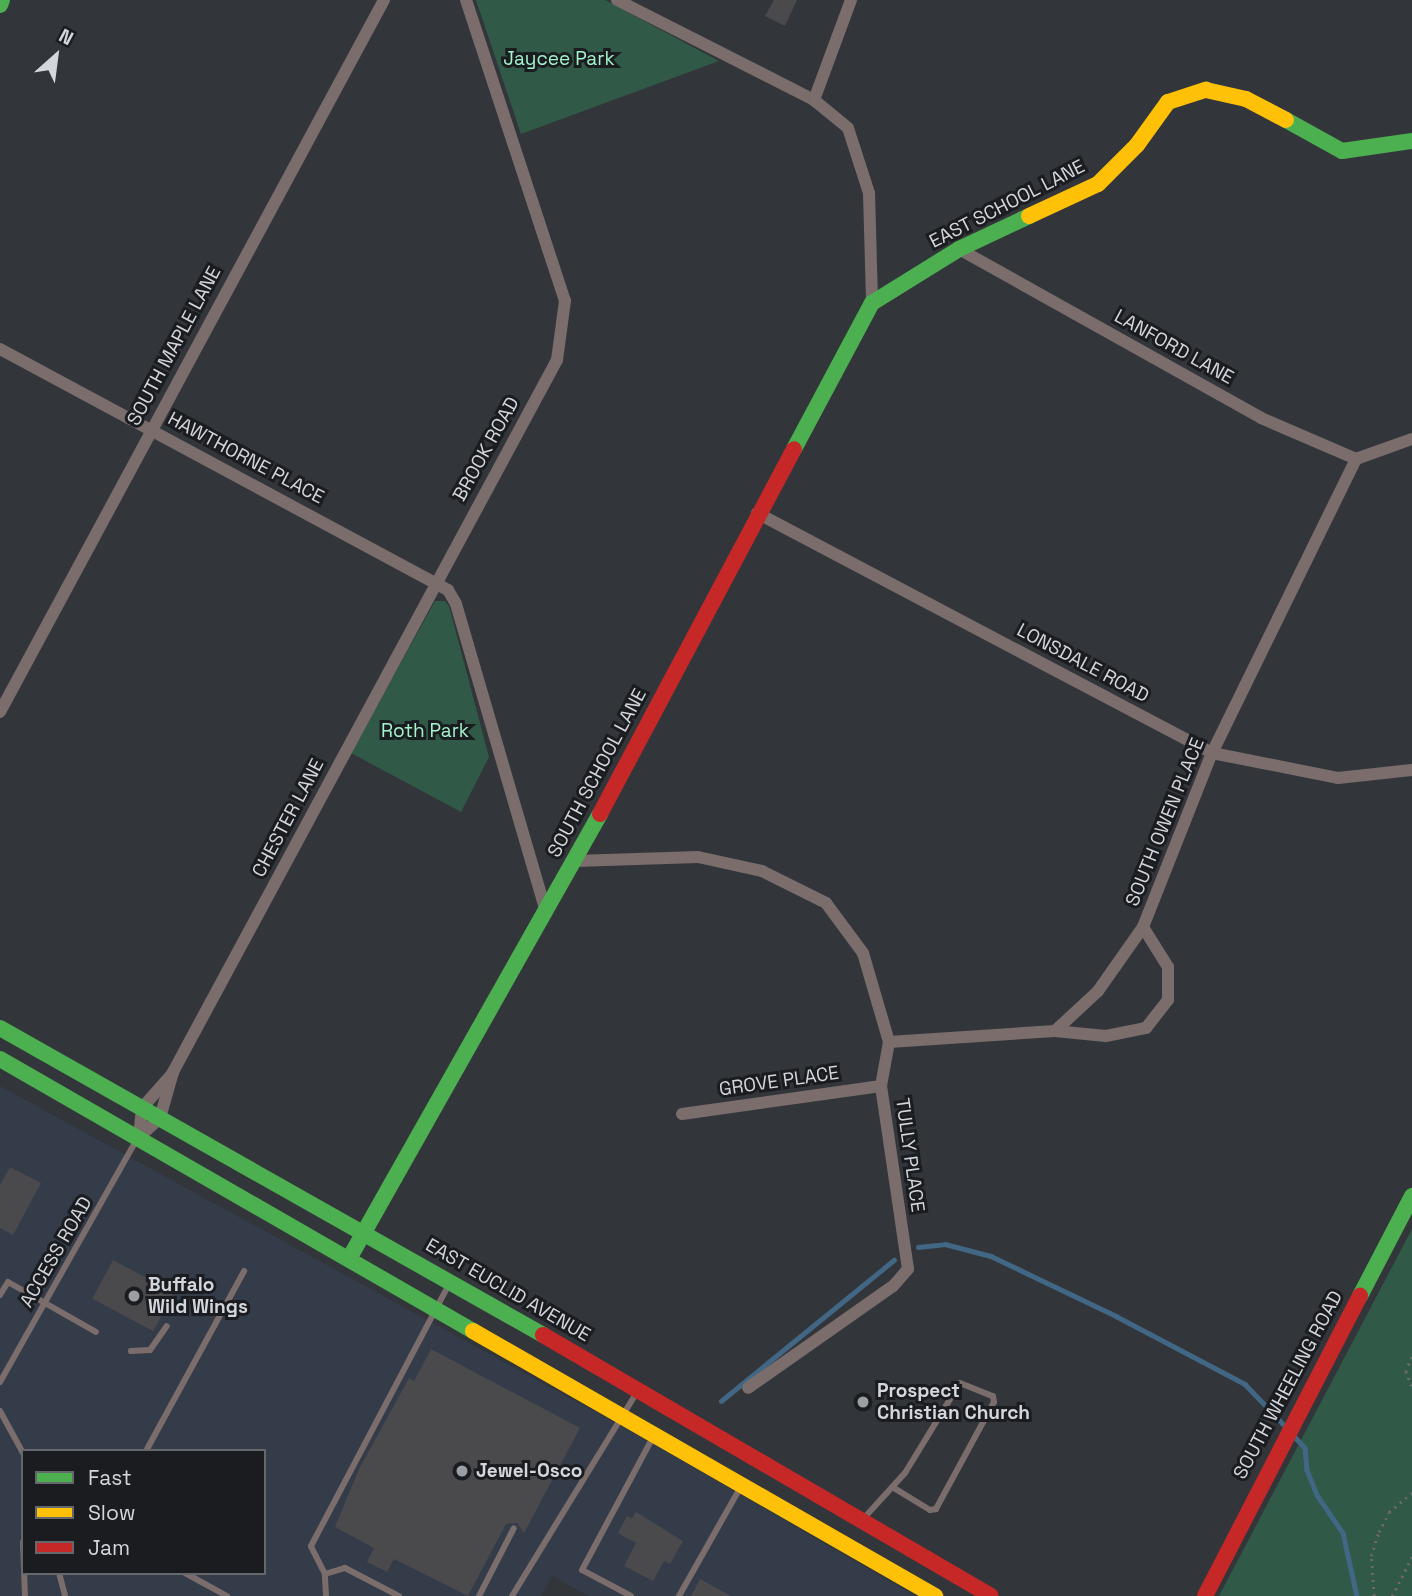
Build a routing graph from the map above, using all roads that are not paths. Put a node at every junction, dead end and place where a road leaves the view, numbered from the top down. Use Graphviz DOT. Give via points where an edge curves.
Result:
graph roads {
  1 [pos="2,0"];
  2 [pos="384,0"];
  3 [pos="466,0"];
  4 [pos="617,0"];
  5 [pos="851,0"];
  6 [pos="0,5"];
  7 [pos="814,100"];
  8 [pos="1412,141"];
  9 [pos="959,249"];
  10 [pos="872,303"];
  11 [pos="0,349"];
  12 [pos="151,429"];
  13 [pos="1412,439"];
  14 [pos="1356,459"];
  15 [pos="757,513"];
  16 [pos="436,581"];
  17 [pos="0,712"];
  18 [pos="1212,753"];
  19 [pos="1412,770"];
  20 [pos="575,861"];
  21 [pos="545,908"];
  22 [pos="1143,927"];
  23 [pos="0,1028"];
  24 [pos="1055,1031"];
  25 [pos="889,1042"];
  26 [pos="3,1063"];
  27 [pos="173,1072"];
  28 [pos="881,1086"];
  29 [pos="142,1108"];
  30 [pos="682,1114"];
  31 [pos="160,1118"];
  32 [pos="139,1137"];
  33 [pos="1412,1196"];
  34 [pos="364,1230"];
  35 [pos="349,1257"];
  36 [pos="244,1271"];
  37 [pos="450,1281"];
  38 [pos="0,1295"];
  39 [pos="45,1303"];
  40 [pos="435,1307"];
  41 [pos="167,1326"];
  42 [pos="96,1332"];
  43 [pos="131,1352"];
  44 [pos="0,1382"];
  45 [pos="748,1388"];
  46 [pos="638,1391"];
  47 [pos="0,1411"];
  48 [pos="622,1416"];
  49 [pos="654,1436"];
  50 [pos="21,1449"];
  51 [pos="147,1449"];
  52 [pos="741,1487"];
  53 [pos="894,1488"];
  54 [pos="860,1522"];
  55 [pos="514,1528"];
  56 [pos="325,1574"];
  57 [pos="24,1575"];
  58 [pos="59,1575"];
  59 [pos="189,1575"];
  60 [pos="25,1596"];
  61 [pos="65,1596"];
  62 [pos="226,1596"];
  63 [pos="326,1596"];
  64 [pos="399,1596"];
  65 [pos="479,1596"];
  66 [pos="512,1596"];
  67 [pos="632,1596"];
  68 [pos="679,1596"];
  69 [pos="935,1596"];
  70 [pos="991,1596"];
  71 [pos="1205,1596"];
  1 -- 6 [label="main road"];
  2 -- 12 [label="street, SOUTH MAPLE LANE"];
  3 -- 16 [label="street, BROOK ROAD" via="565,301 557,360"];
  4 -- 7 [label="street"];
  5 -- 7 [label="street"];
  7 -- 10 [label="street" via="848,128 869,193"];
  8 -- 9 [label="main road, EAST SCHOOL LANE" via="1342,150 1246,99 1206,90 1168,102 1137,145 1098,184"];
  9 -- 10 [label="main road, EAST SCHOOL LANE"];
  9 -- 14 [label="street, LANFORD LANE" via="1261,418"];
  10 -- 15 [label="main road, SOUTH SCHOOL LANE"];
  11 -- 12 [label="street, HAWTHORNE PLACE"];
  12 -- 16 [label="street, HAWTHORNE PLACE"];
  12 -- 17 [label="street, SOUTH MAPLE LANE"];
  13 -- 14 [label="street"];
  14 -- 18 [label="street, SOUTH OWEN PLACE"];
  15 -- 18 [label="street, LONSDALE ROAD"];
  15 -- 20 [label="main road, SOUTH SCHOOL LANE"];
  16 -- 21 [label="street" via="456,604"];
  16 -- 27 [label="street, CHESTER LANE"];
  18 -- 19 [label="street, LONSDALE ROAD" via="1338,778"];
  18 -- 22 [label="street, SOUTH OWEN PLACE"];
  20 -- 21 [label="main road, SOUTH SCHOOL LANE"];
  20 -- 25 [label="street, TULLY PLACE" via="698,857 762,871 826,903 863,953"];
  21 -- 34 [label="main road, SOUTH SCHOOL LANE"];
  22 -- 24 [label="street, SOUTH OWEN PLACE" via="1098,990"];
  22 -- 24 [label="street" via="1168,967 1168,1000 1146,1028 1106,1036"];
  23 -- 29 [label="main road, EAST EUCLID AVENUE"];
  24 -- 25 [label="street"];
  25 -- 28 [label="street, TULLY PLACE"];
  26 -- 32 [label="main road"];
  27 -- 29 [label="street, CHESTER LANE"];
  27 -- 31 [label="street, CHESTER LANE"];
  28 -- 30 [label="street, GROVE PLACE"];
  28 -- 45 [label="street, TULLY PLACE" via="908,1269 893,1286"];
  29 -- 31 [label="main road, EAST EUCLID AVENUE"];
  29 -- 32 [label="street"];
  31 -- 32 [label="street"];
  31 -- 34 [label="main road, EAST EUCLID AVENUE"];
  32 -- 35 [label="main road"];
  32 -- 39 [label="lane, ACCESS ROAD"];
  33 -- 71 [label="main road, SOUTH WHEELING ROAD"];
  34 -- 35 [label="main road, SOUTH SCHOOL LANE"];
  34 -- 37 [label="main road, EAST EUCLID AVENUE"];
  35 -- 40 [label="main road"];
  36 -- 51 [label="lane"];
  37 -- 40 [label="lane"];
  37 -- 46 [label="main road, EAST EUCLID AVENUE"];
  38 -- 39 [label="lane" via="8,1282"];
  39 -- 42 [label="lane"];
  39 -- 44 [label="lane, ACCESS ROAD"];
  40 -- 48 [label="main road"];
  40 -- 56 [label="lane" via="312,1546"];
  41 -- 43 [label="lane" via="150,1350"];
  46 -- 48 [label="lane"];
  46 -- 54 [label="main road, EAST EUCLID AVENUE"];
  47 -- 50 [label="lane"];
  48 -- 49 [label="main road"];
  48 -- 66 [label="lane"];
  49 -- 52 [label="main road"];
  49 -- 67 [label="lane" via="582,1570"];
  52 -- 68 [label="lane"];
  52 -- 69 [label="main road"];
  53 -- 53 [label="lane" via="960,1382 993,1396 994,1402 936,1508 930,1510"];
  53 -- 54 [label="lane"];
  54 -- 70 [label="main road, EAST EUCLID AVENUE"];
  55 -- 65 [label="lane"];
  56 -- 63 [label="lane"];
  56 -- 64 [label="lane" via="345,1568"];
  57 -- 60 [label="lane"];
  58 -- 61 [label="lane"];
  59 -- 62 [label="lane"];
}
